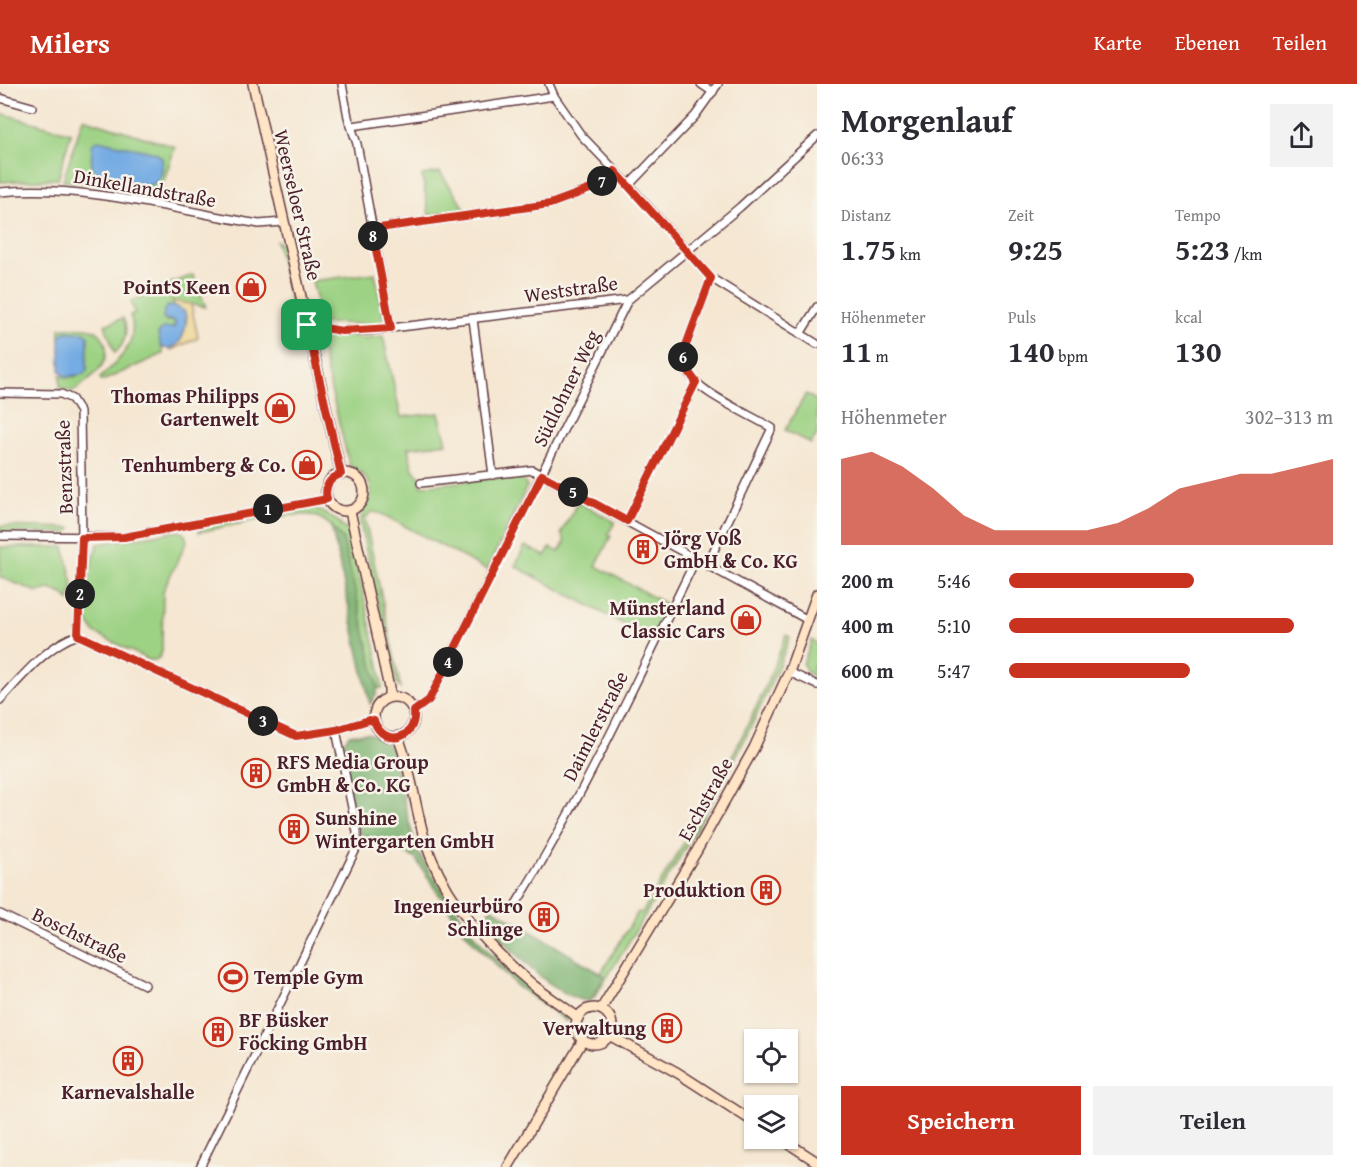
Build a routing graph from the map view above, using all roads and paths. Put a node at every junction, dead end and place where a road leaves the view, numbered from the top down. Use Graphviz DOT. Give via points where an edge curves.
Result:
graph roads {
  1 [pos="253,84"];
  2 [pos="342,84"];
  3 [pos="549,84"];
  4 [pos="701,84"];
  5 [pos="718,84"];
  6 [pos="713,92"];
  7 [pos="554,96"];
  8 [pos="0,98"];
  9 [pos="32,107"];
  10 [pos="352,126"];
  11 [pos="817,136"];
  12 [pos="615,171"];
  13 [pos="629,185"];
  14 [pos="0,192"];
  15 [pos="283,222"];
  16 [pos="372,229"];
  17 [pos="687,251"];
  18 [pos="711,278"];
  19 [pos="628,300"];
  20 [pos="817,307"];
  21 [pos="473,319"];
  22 [pos="307,325"];
  23 [pos="391,328"];
  24 [pos="800,334"];
  25 [pos="817,344"];
  26 [pos="696,382"];
  27 [pos="0,393"];
  28 [pos="341,474"];
  29 [pos="493,475"];
  30 [pos="542,475"];
  31 [pos="421,483"];
  32 [pos="327,499"];
  33 [pos="350,511"];
  34 [pos="627,521"];
  35 [pos="0,536"];
  36 [pos="82,538"];
  37 [pos="696,558"];
  38 [pos="707,564"];
  39 [pos="817,594"];
  40 [pos="808,620"];
  41 [pos="78,635"];
  42 [pos="789,672"];
  43 [pos="817,685"];
  44 [pos="389,697"];
  45 [pos="0,700"];
  46 [pos="414,711"];
  47 [pos="374,721"];
  48 [pos="336,730"];
  49 [pos="398,737"];
  50 [pos="516,904"];
  51 [pos="0,914"];
  52 [pos="145,985"];
  53 [pos="601,1009"];
  54 [pos="578,1018"];
  55 [pos="609,1035"];
  56 [pos="583,1040"];
  57 [pos="744,1116"];
  58 [pos="797,1149"];
  59 [pos="817,1162"];
  60 [pos="200,1167"];
  61 [pos="508,1167"];
  1 -- 15 [label="street, Weerseloer Straße"];
  2 -- 10 [label="street"];
  3 -- 7 [label="street"];
  4 -- 6 [label="street"];
  5 -- 6 [label="street"];
  6 -- 13 [label="street"];
  7 -- 10 [label="street"];
  7 -- 12 [label="street" via="581,135"];
  8 -- 9 [label="street"];
  10 -- 16 [label="street"];
  11 -- 17 [label="street, Weststraße"];
  12 -- 13 [label="street"];
  12 -- 16 [label="street" via="593,188 550,204"];
  13 -- 17 [label="street"];
  14 -- 15 [label="street, Dinkellandstraße" via="82,192 259,224"];
  15 -- 22 [label="street, Weerseloer Straße"];
  16 -- 23 [label="street"];
  17 -- 18 [label="street"];
  17 -- 19 [label="street, Weststraße"];
  18 -- 24 [label="street"];
  18 -- 26 [label="street" via="683,358"];
  19 -- 21 [label="street, Weststraße"];
  19 -- 30 [label="street, Südlohner Weg"];
  20 -- 24 [label="street"];
  21 -- 23 [label="street, Weststraße"];
  21 -- 29 [label="street"];
  22 -- 23 [label="street, Weststraße" via="342,331"];
  22 -- 28 [label="street, Weerseloer Straße"];
  24 -- 25 [label="street"];
  26 -- 34 [label="street"];
  26 -- 38 [label="street" via="772,428"];
  27 -- 36 [label="street, Benzstraße" via="61,394 76,403 81,421"];
  28 -- 32 [label="street" via="330,480"];
  28 -- 33 [label="street" via="352,475 364,488 360,505"];
  29 -- 30 [label="street" via="532,470"];
  29 -- 31 [label="street"];
  30 -- 34 [label="street"];
  30 -- 46 [label="street, Südlohner Weg" via="429,700"];
  32 -- 33 [label="street" via="333,508"];
  32 -- 36 [label="street" via="124,537"];
  33 -- 44 [label="street"];
  34 -- 37 [label="street"];
  35 -- 36 [label="street"];
  36 -- 41 [label="street"];
  37 -- 38 [label="street"];
  37 -- 50 [label="street, Daimlerstraße" via="579,795"];
  38 -- 40 [label="street"];
  39 -- 40 [label="street, Eschstraße"];
  40 -- 42 [label="street, Eschstraße"];
  41 -- 45 [label="street" via="64,640"];
  41 -- 48 [label="street" via="296,736"];
  42 -- 43 [label="street"];
  42 -- 53 [label="street, Eschstraße" via="736,783"];
  44 -- 46 [label="street" via="405,699"];
  44 -- 47 [label="street" via="377,706"];
  46 -- 49 [label="street" via="411,729"];
  47 -- 48 [label="street"];
  47 -- 49 [label="street" via="380,732"];
  48 -- 60 [label="street" via="357,847"];
  49 -- 54 [label="street" via="426,844 446,885 497,953"];
  51 -- 52 [label="street, Boschstraße"];
  53 -- 54 [label="street" via="587,1009"];
  53 -- 55 [label="street" via="612,1023"];
  54 -- 56 [label="street" via="577,1030"];
  55 -- 56 [label="street" via="594,1044"];
  55 -- 57 [label="street"];
  56 -- 61 [label="street"];
  58 -- 59 [label="street"];
}
